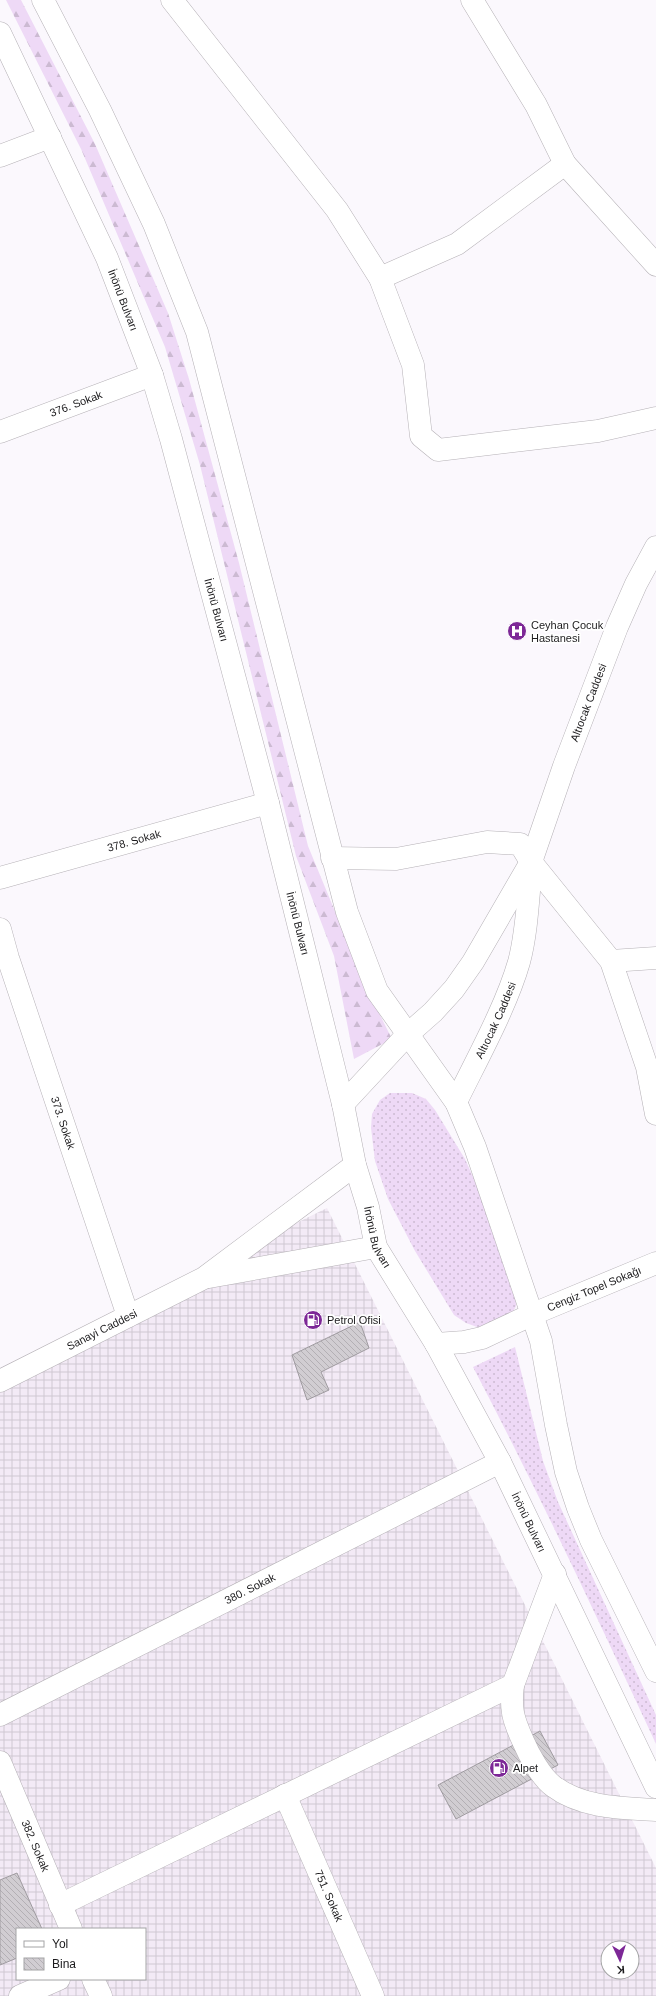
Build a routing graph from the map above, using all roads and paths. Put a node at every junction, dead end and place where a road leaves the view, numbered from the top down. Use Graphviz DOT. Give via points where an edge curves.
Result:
graph roads {
  1 [pos="43,0"];
  2 [pos="172,0"];
  3 [pos="472,0"];
  4 [pos="0,33"];
  5 [pos="50,137"];
  6 [pos="0,156"];
  7 [pos="565,164"];
  8 [pos="656,265"];
  9 [pos="380,278"];
  10 [pos="152,375"];
  11 [pos="656,418"];
  12 [pos="0,432"];
  13 [pos="656,547"];
  14 [pos="268,803"];
  15 [pos="332,858"];
  16 [pos="531,862"];
  17 [pos="0,878"];
  18 [pos="0,929"];
  19 [pos="656,958"];
  20 [pos="610,961"];
  21 [pos="407,1035"];
  22 [pos="456,1102"];
  23 [pos="343,1104"];
  24 [pos="656,1114"];
  25 [pos="355,1165"];
  26 [pos="376,1247"];
  27 [pos="656,1263"];
  28 [pos="204,1278"];
  29 [pos="533,1314"];
  30 [pos="128,1316"];
  31 [pos="436,1344"];
  32 [pos="0,1381"];
  33 [pos="500,1462"];
  34 [pos="555,1574"];
  35 [pos="656,1671"];
  36 [pos="513,1685"];
  37 [pos="0,1715"];
  38 [pos="0,1762"];
  39 [pos="656,1787"];
  40 [pos="6,1791"];
  41 [pos="285,1796"];
  42 [pos="656,1810"];
  43 [pos="60,1905"];
  44 [pos="71,1928"];
  45 [pos="57,1980"];
  46 [pos="93,1980"];
  47 [pos="20,1996"];
  48 [pos="101,1996"];
  49 [pos="373,1996"];
  1 -- 15 [label="street" via="100,110 154,224 197,332"];
  2 -- 9 [label="street" via="337,210"];
  3 -- 7 [label="street" via="536,104"];
  4 -- 5 [label="street, İnönü Bulvarı"];
  5 -- 6 [label="street"];
  5 -- 10 [label="street, İnönü Bulvarı" via="107,258"];
  7 -- 8 [label="street"];
  7 -- 9 [label="street" via="457,244"];
  9 -- 11 [label="street" via="413,364 421,436 438,450 598,431"];
  10 -- 12 [label="street, 376. Sokak"];
  10 -- 14 [label="street, İnönü Bulvarı"];
  13 -- 16 [label="street, Altıocak Caddesi" via="617,627 564,766"];
  14 -- 17 [label="street, 378. Sokak"];
  14 -- 23 [label="street, İnönü Bulvarı"];
  15 -- 16 [label="street" via="396,859 488,842 520,844"];
  15 -- 21 [label="street" via="347,912 377,991"];
  16 -- 20 [label="street"];
  16 -- 21 [label="street, Altıocak Caddesi" via="473,962 454,989"];
  16 -- 22 [label="street, Altıocak Caddesi" via="526,922 519,962 499,1012"];
  18 -- 30 [label="street, 373. Sokak"];
  19 -- 20 [label="street"];
  20 -- 24 [label="street" via="647,1067"];
  21 -- 22 [label="street"];
  21 -- 23 [label="street, Altıocak Caddesi"];
  22 -- 29 [label="street" via="475,1147"];
  23 -- 25 [label="street, İnönü Bulvarı"];
  25 -- 26 [label="street, İnönü Bulvarı" via="368,1207"];
  25 -- 28 [label="street, Sanayi Caddesi"];
  26 -- 28 [label="street, Sanayi Caddesi"];
  26 -- 31 [label="street, İnönü Bulvarı"];
  27 -- 29 [label="street, Cengiz Topel Sokağı"];
  28 -- 30 [label="street, Sanayi Caddesi"];
  29 -- 31 [label="street, Cengiz Topel Sokağı" via="482,1338"];
  29 -- 35 [label="street" via="541,1341 566,1472 578,1508 591,1540"];
  30 -- 32 [label="street, Sanayi Caddesi"];
  31 -- 33 [label="street, İnönü Bulvarı"];
  33 -- 34 [label="street, İnönü Bulvarı"];
  33 -- 37 [label="street, 380. Sokak"];
  34 -- 36 [label="street"];
  34 -- 39 [label="street, İnönü Bulvarı"];
  36 -- 41 [label="street"];
  36 -- 42 [label="street" via="511,1703 515,1723 530,1757 553,1786 575,1798 606,1806"];
  38 -- 40 [label="street, 382. Sokak"];
  40 -- 43 [label="street, 382. Sokak"];
  41 -- 43 [label="street"];
  41 -- 49 [label="street, 751. Sokak"];
  43 -- 44 [label="street, 382. Sokak"];
  45 -- 47 [label="street"];
  46 -- 48 [label="street"];
}
